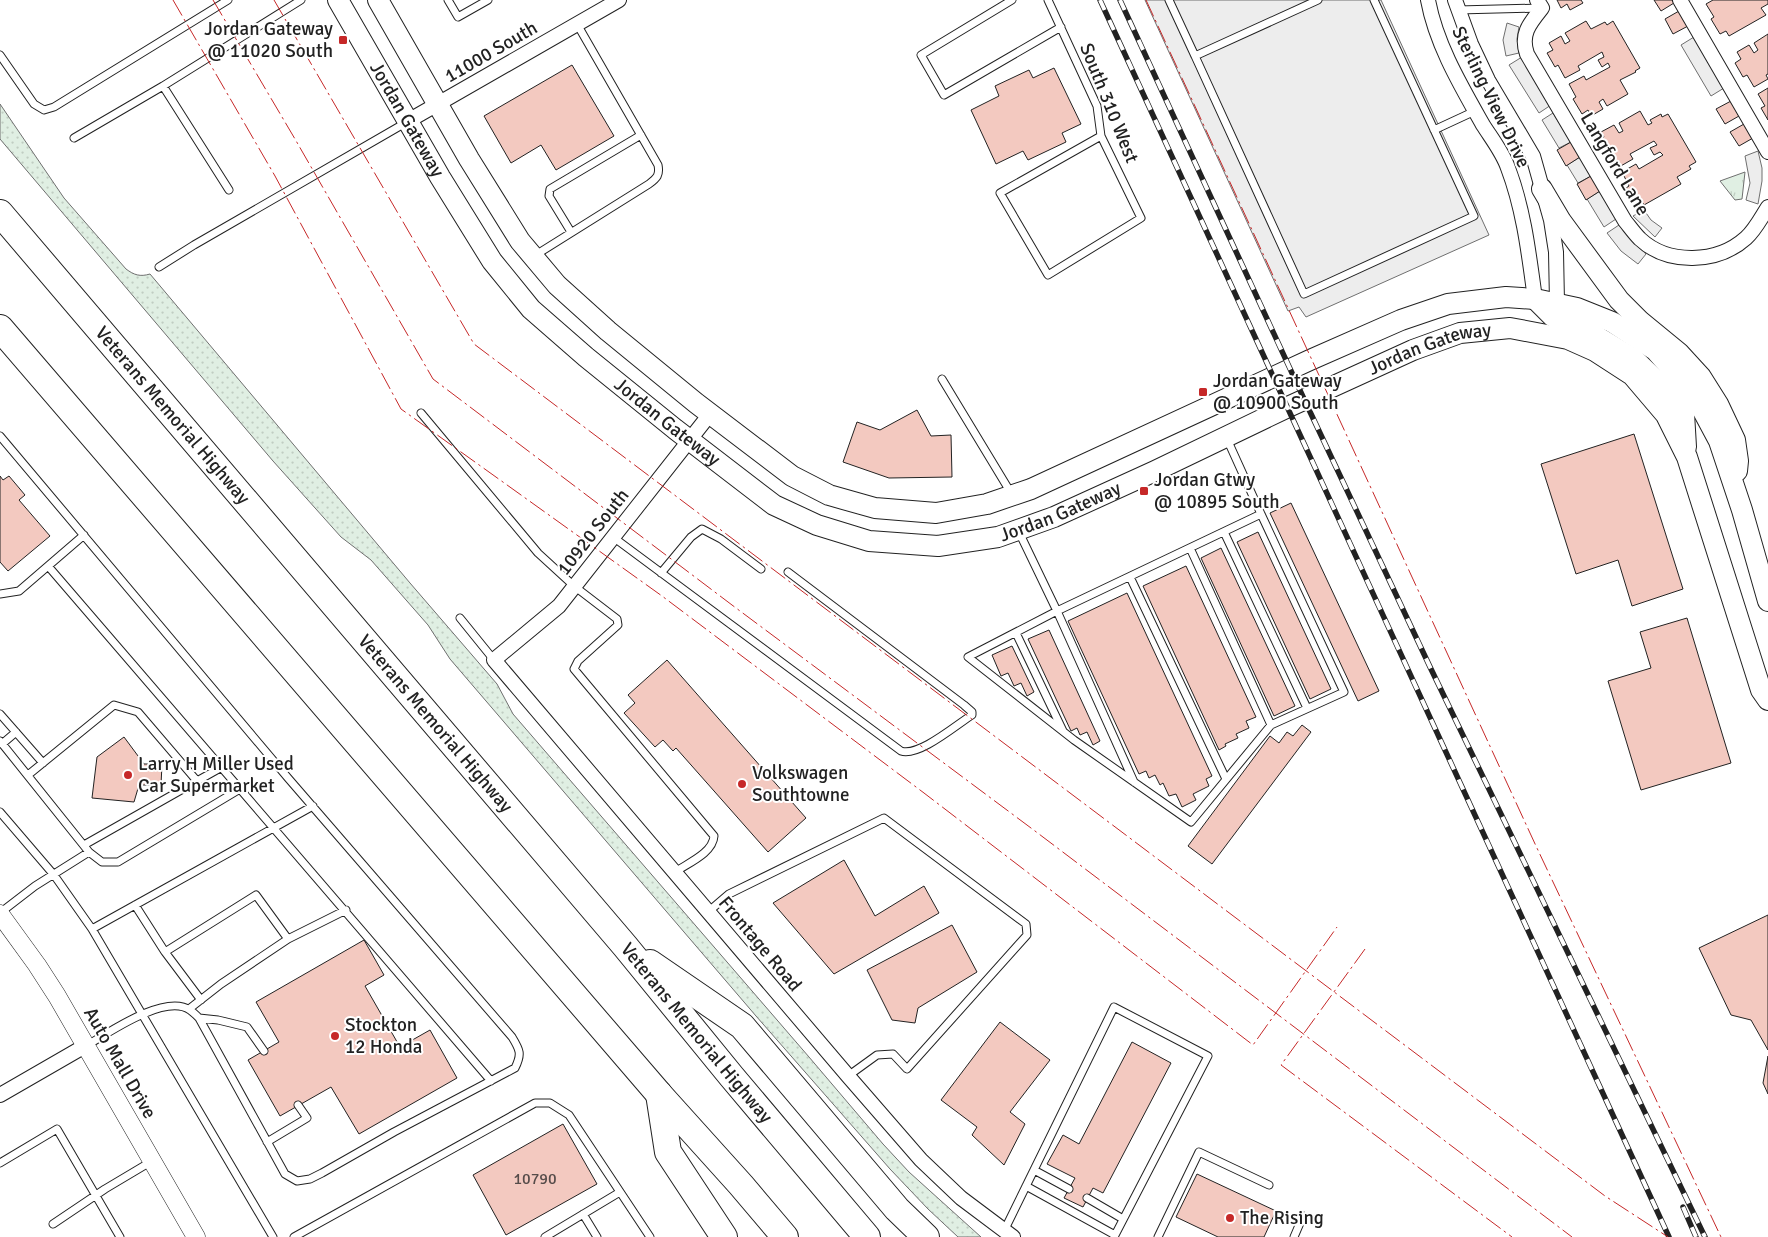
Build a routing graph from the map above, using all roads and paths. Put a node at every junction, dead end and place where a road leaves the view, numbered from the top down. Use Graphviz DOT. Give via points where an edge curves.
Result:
graph roads {
  1 [pos="228,0"];
  2 [pos="300,0"];
  3 [pos="338,0"];
  4 [pos="378,0"];
  5 [pos="448,0"];
  6 [pos="488,0"];
  7 [pos="619,0"];
  8 [pos="1012,0"];
  9 [pos="1048,0"];
  10 [pos="1169,0"];
  11 [pos="1318,0"];
  12 [pos="1374,0"];
  13 [pos="1428,0"];
  14 [pos="1680,0"];
  15 [pos="1540,4"];
  16 [pos="1456,5"];
  17 [pos="577,24"];
  18 [pos="1061,27"];
  19 [pos="0,55"];
  20 [pos="1194,56"];
  21 [pos="163,86"];
  22 [pos="437,104"];
  23 [pos="1475,111"];
  24 [pos="408,121"];
  25 [pos="1434,130"];
  26 [pos="641,135"];
  27 [pos="1101,136"];
  28 [pos="74,138"];
  29 [pos="1768,152"];
  30 [pos="1542,189"];
  31 [pos="229,190"];
  32 [pos="1768,207"];
  33 [pos="0,213"];
  34 [pos="571,232"];
  35 [pos="533,256"];
  36 [pos="159,267"];
  37 [pos="1546,304"];
  38 [pos="0,328"];
  39 [pos="1425,345"];
  40 [pos="942,379"];
  41 [pos="421,413"];
  42 [pos="710,414"];
  43 [pos="0,436"];
  44 [pos="1226,437"];
  45 [pos="690,440"];
  46 [pos="1687,457"];
  47 [pos="1735,488"];
  48 [pos="1012,496"];
  49 [pos="1261,514"];
  50 [pos="1018,530"];
  51 [pos="1224,532"];
  52 [pos="84,536"];
  53 [pos="613,537"];
  54 [pos="1190,548"];
  55 [pos="48,566"];
  56 [pos="760,569"];
  57 [pos="788,572"];
  58 [pos="661,573"];
  59 [pos="1130,576"];
  60 [pos="574,586"];
  61 [pos="0,594"];
  62 [pos="1768,601"];
  63 [pos="1057,611"];
  64 [pos="460,618"];
  65 [pos="1016,632"];
  66 [pos="494,660"];
  67 [pos="1768,700"];
  68 [pos="1307,708"];
  69 [pos="0,714"];
  70 [pos="1271,725"];
  71 [pos="16,732"];
  72 [pos="1064,733"];
  73 [pos="1,743"];
  74 [pos="43,763"];
  75 [pos="222,767"];
  76 [pos="28,775"];
  77 [pos="1226,779"];
  78 [pos="197,781"];
  79 [pos="1134,782"];
  80 [pos="240,789"];
  81 [pos="313,806"];
  82 [pos="0,812"];
  83 [pos="274,827"];
  84 [pos="84,845"];
  85 [pos="89,852"];
  86 [pos="675,872"];
  87 [pos="54,875"];
  88 [pos="135,905"];
  89 [pos="346,910"];
  90 [pos="708,912"];
  91 [pos="0,913"];
  92 [pos="92,930"];
  93 [pos="288,940"];
  94 [pos="625,946"];
  95 [pos="165,952"];
  96 [pos="201,1000"];
  97 [pos="189,1008"];
  98 [pos="143,1013"];
  99 [pos="199,1018"];
  100 [pos="85,1046"];
  101 [pos="264,1051"];
  102 [pos="848,1076"];
  103 [pos="491,1081"];
  104 [pos="659,1094"];
  105 [pos="0,1095"];
  106 [pos="298,1105"];
  107 [pos="267,1142"];
  108 [pos="152,1161"];
  109 [pos="0,1163"];
  110 [pos="1034,1170"];
  111 [pos="1269,1185"];
  112 [pos="1026,1186"];
  113 [pos="1070,1189"];
  114 [pos="620,1192"];
  115 [pos="96,1196"];
  116 [pos="1087,1198"];
  117 [pos="583,1214"];
  118 [pos="1303,1216"];
  119 [pos="1123,1219"];
  120 [pos="53,1224"];
  121 [pos="1008,1234"];
  122 [pos="1114,1236"];
  123 [pos="120,1237"];
  124 [pos="196,1237"];
  125 [pos="274,1237"];
  126 [pos="294,1237"];
  127 [pos="545,1237"];
  128 [pos="597,1237"];
  129 [pos="650,1237"];
  130 [pos="724,1237"];
  131 [pos="785,1237"];
  132 [pos="867,1237"];
  133 [pos="926,1237"];
  134 [pos="1158,1237"];
  135 [pos="1294,1237"];
  1 -- 19 [label="lane" via="54,107 44,110 34,104"];
  2 -- 21 [label="lane"];
  3 -- 24 [label="main road, Jordan Gateway"];
  4 -- 22 [label="main road, Jordan Gateway"];
  5 -- 6 [label="lane" via="458,17"];
  7 -- 17 [label="street, 11000 South"];
  8 -- 18 [label="lane" via="921,55 944,95"];
  9 -- 18 [label="lane, South 310 West"];
  10 -- 20 [label="lane"];
  11 -- 20 [label="lane"];
  12 -- 25 [label="lane"];
  13 -- 23 [label="street, Sterling View Drive" via="1446,55"];
  14 -- 29 [label="street"];
  15 -- 16 [label="lane"];
  15 -- 32 [label="street, Langford Lane" via="1526,31 1528,54 1625,221 1641,239 1661,252 1684,258 1707,258 1746,238"];
  16 -- 30 [label="street, Sterling View Drive" via="1488,80 1533,156"];
  17 -- 22 [label="street, 11000 South"];
  17 -- 26 [label="lane"];
  18 -- 27 [label="lane, South 310 West" via="1097,106"];
  20 -- 25 [label="lane" via="1304,294 1474,216"];
  21 -- 28 [label="lane"];
  21 -- 31 [label="lane"];
  22 -- 24 [label="street, 11000 South"];
  22 -- 35 [label="main road, Jordan Gateway" via="515,233"];
  23 -- 25 [label="lane"];
  23 -- 37 [label="street, Sterling View Drive" via="1508,166"];
  24 -- 36 [label="lane"];
  24 -- 45 [label="main road, Jordan Gateway" via="492,262 531,309"];
  26 -- 34 [label="lane" via="658,165 657,178"];
  26 -- 34 [label="lane" via="550,189 549,196"];
  27 -- 27 [label="lane, South 310 West" via="1141,218 1048,275 1000,193"];
  30 -- 37 [label="street, Sterling View Drive" via="1556,252"];
  30 -- 47 [label="main road" via="1619,300 1701,377 1735,440 1738,461"];
  33 -- 94 [label="highway, Veterans Memorial Highway"];
  34 -- 35 [label="lane"];
  35 -- 42 [label="main road, Jordan Gateway" via="557,285 608,332"];
  37 -- 39 [label="main road" via="1536,317 1450,324"];
  37 -- 46 [label="main road" via="1566,324 1593,334 1627,355 1665,389 1684,413"];
  37 -- 47 [label="main road, Jordan Gateway" via="1578,308 1612,322 1655,350 1695,396 1719,441"];
  37 -- 48 [label="main road, Jordan Gateway" via="1506,297 1448,304 1401,320"];
  38 -- 104 [label="highway"];
  39 -- 44 [label="main road, Jordan Gateway"];
  39 -- 46 [label="main road, Jordan Gateway" via="1460,333 1510,328 1568,338 1632,375 1666,416"];
  40 -- 48 [label="lane"];
  41 -- 60 [label="lane" via="538,553"];
  42 -- 45 [label="street, 10920 South"];
  42 -- 48 [label="main road, Jordan Gateway" via="792,476 829,495 875,508 936,513"];
  43 -- 52 [label="lane"];
  44 -- 49 [label="lane"];
  44 -- 50 [label="main road, Jordan Gateway" via="1054,517"];
  45 -- 50 [label="main road, Jordan Gateway" via="774,504 817,525 869,541 938,546 998,537"];
  45 -- 53 [label="street, 10920 South"];
  46 -- 67 [label="main road, Jordan Gateway" via="1762,690"];
  47 -- 62 [label="main road, Jordan Gateway"];
  49 -- 51 [label="lane"];
  49 -- 68 [label="lane" via="1344,692"];
  50 -- 63 [label="lane"];
  51 -- 54 [label="lane"];
  51 -- 68 [label="lane"];
  52 -- 55 [label="lane"];
  52 -- 81 [label="lane"];
  53 -- 58 [label="lane"];
  53 -- 60 [label="street, 10920 South"];
  54 -- 59 [label="lane"];
  54 -- 70 [label="lane"];
  55 -- 61 [label="lane" via="19,591"];
  55 -- 75 [label="lane"];
  56 -- 58 [label="lane" via="702,528"];
  57 -- 58 [label="lane" via="964,705 972,715 919,749 906,753 901,751"];
  59 -- 63 [label="lane"];
  59 -- 77 [label="lane"];
  60 -- 66 [label="street, 10920 South" via="559,606"];
  60 -- 86 [label="lane" via="617,620 618,625 578,661 574,669 714,836 714,843 708,850"];
  63 -- 65 [label="lane"];
  63 -- 79 [label="lane"];
  64 -- 66 [label="lane"];
  65 -- 72 [label="lane"];
  65 -- 72 [label="lane" via="968,657"];
  66 -- 86 [label="street, Frontage Road"];
  68 -- 70 [label="lane"];
  69 -- 71 [label="lane"];
  70 -- 77 [label="lane"];
  71 -- 73 [label="lane"];
  71 -- 74 [label="lane"];
  72 -- 79 [label="lane"];
  73 -- 76 [label="lane"];
  74 -- 76 [label="lane"];
  74 -- 78 [label="lane" via="114,704 138,712"];
  75 -- 78 [label="lane"];
  75 -- 80 [label="lane"];
  76 -- 84 [label="lane"];
  77 -- 79 [label="lane" via="1191,822"];
  78 -- 84 [label="lane"];
  80 -- 83 [label="lane"];
  80 -- 85 [label="lane" via="118,862 102,862"];
  81 -- 83 [label="lane"];
  81 -- 103 [label="lane" via="519,1047 520,1057 515,1068"];
  82 -- 87 [label="lane"];
  83 -- 88 [label="lane"];
  83 -- 89 [label="lane"];
  84 -- 85 [label="lane"];
  85 -- 87 [label="lane"];
  86 -- 90 [label="street, Frontage Road"];
  87 -- 91 [label="lane"];
  87 -- 92 [label="lane"];
  88 -- 92 [label="lane"];
  88 -- 95 [label="lane"];
  89 -- 93 [label="lane"];
  89 -- 103 [label="lane"];
  90 -- 102 [label="street, Frontage Road"];
  90 -- 102 [label="lane" via="729,894 884,818 1026,924 1027,934 907,1070 893,1054 877,1055"];
  91 -- 100 [label="street, Auto Mall Drive" via="37,965"];
  92 -- 98 [label="lane"];
  93 -- 95 [label="lane" via="256,895"];
  93 -- 96 [label="lane"];
  94 -- 132 [label="highway, Veterans Memorial Highway"];
  94 -- 133 [label="highway" via="742,1026 897,1209"];
  95 -- 96 [label="lane"];
  96 -- 97 [label="lane"];
  97 -- 98 [label="lane" via="165,1006"];
  97 -- 99 [label="lane"];
  98 -- 100 [label="lane"];
  98 -- 125 [label="lane"];
  99 -- 101 [label="lane" via="247,1027"];
  99 -- 107 [label="lane"];
  100 -- 105 [label="street"];
  100 -- 108 [label="street, Auto Mall Drive"];
  102 -- 121 [label="street, Frontage Road" via="921,1160 961,1198"];
  103 -- 107 [label="lane" via="310,1179 297,1181 285,1174"];
  104 -- 130 [label="highway" via="668,1152"];
  104 -- 131 [label="highway"];
  106 -- 107 [label="lane" via="307,1118"];
  108 -- 115 [label="lane"];
  108 -- 124 [label="street, Auto Mall Drive"];
  109 -- 115 [label="lane" via="57,1129"];
  110 -- 112 [label="lane"];
  110 -- 113 [label="lane"];
  110 -- 119 [label="lane" via="1114,1007 1208,1056"];
  111 -- 134 [label="lane" via="1199,1152"];
  112 -- 121 [label="lane"];
  112 -- 122 [label="lane"];
  114 -- 117 [label="lane"];
  114 -- 126 [label="lane" via="569,1115 550,1103 535,1103"];
  114 -- 129 [label="lane"];
  115 -- 120 [label="lane"];
  115 -- 123 [label="lane"];
  116 -- 119 [label="lane"];
  117 -- 127 [label="lane"];
  117 -- 128 [label="lane"];
  118 -- 135 [label="lane"];
  119 -- 122 [label="lane"];
}
